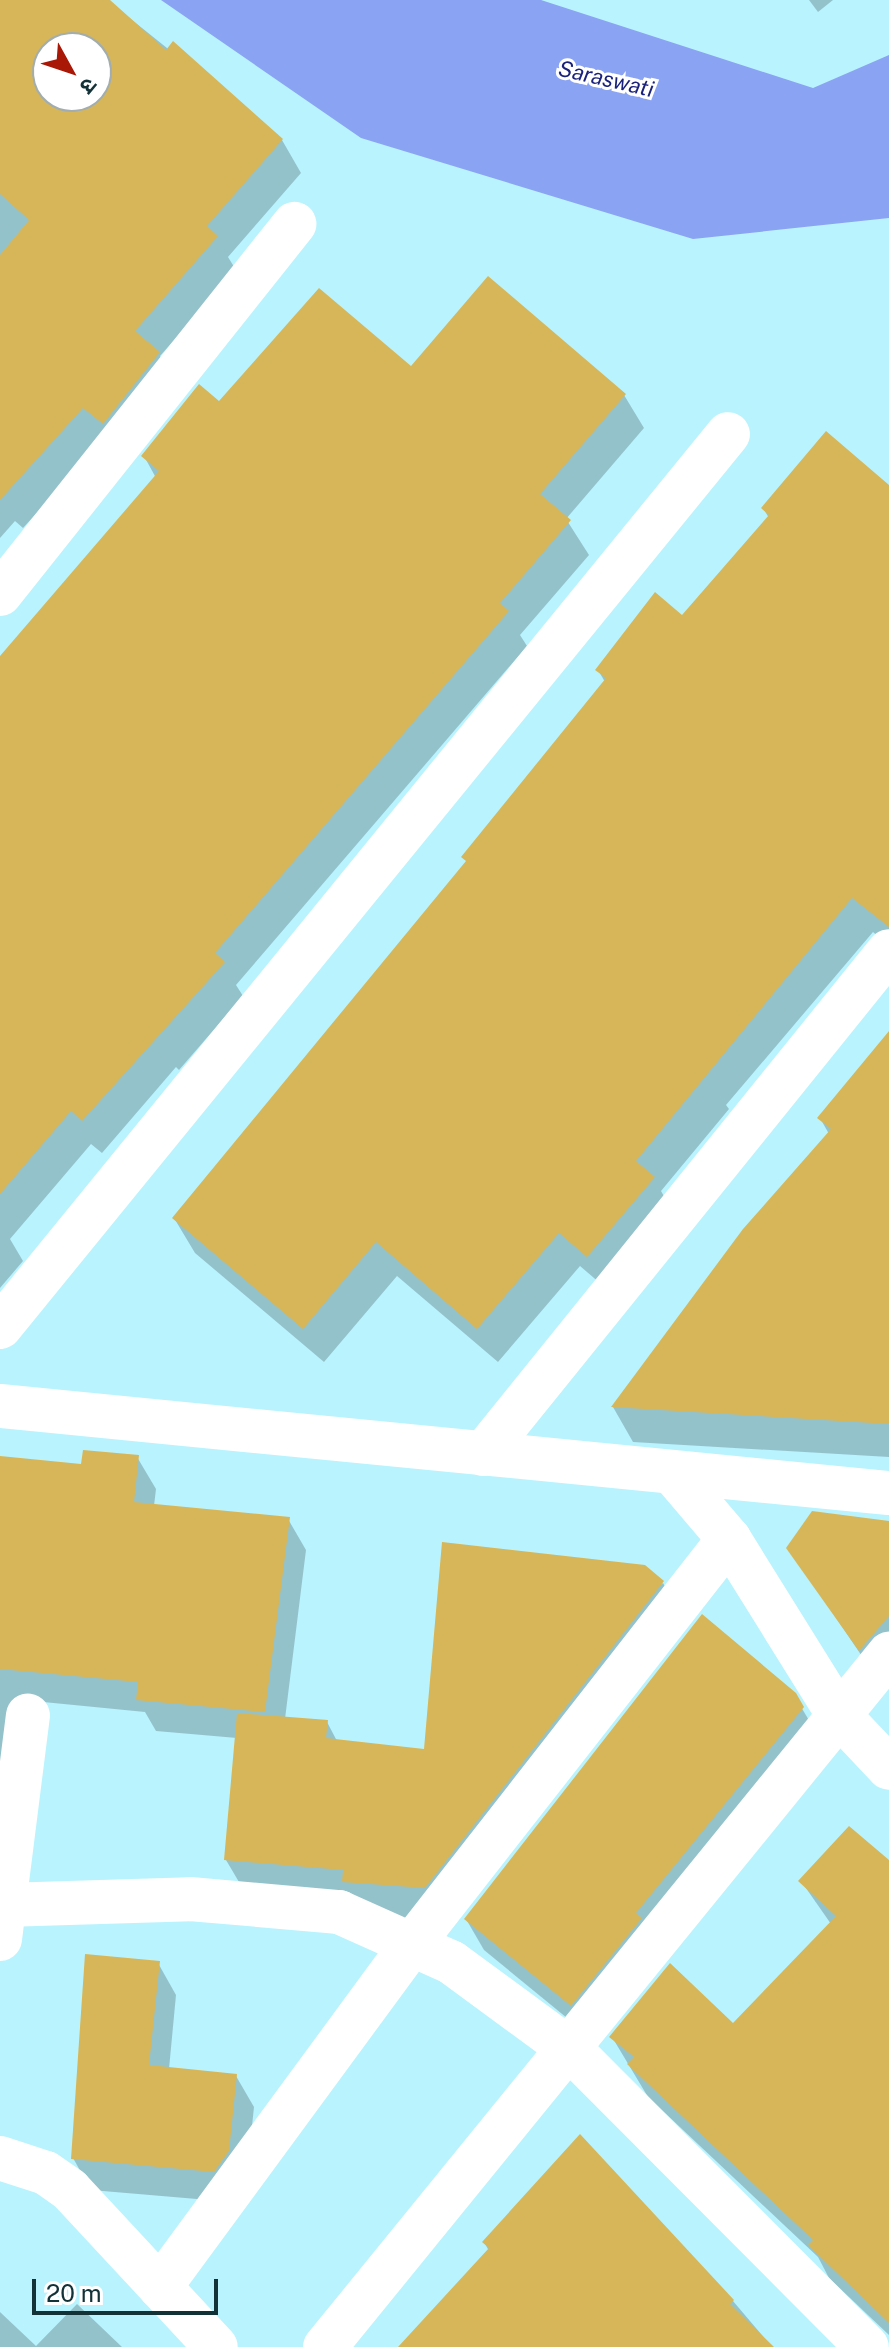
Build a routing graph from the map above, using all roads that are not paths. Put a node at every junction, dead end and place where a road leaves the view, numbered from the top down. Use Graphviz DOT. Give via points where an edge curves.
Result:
graph roads {
  1 [pos="294,224"];
  2 [pos="728,434"];
  3 [pos="0,594"];
  4 [pos="889,951"];
  5 [pos="0,1327"];
  6 [pos="0,1406"];
  7 [pos="483,1454"];
  8 [pos="672,1472"];
  9 [pos="889,1493"];
  10 [pos="729,1539"];
  11 [pos="889,1654"];
  12 [pos="838,1714"];
  13 [pos="28,1716"];
  14 [pos="889,1768"];
  15 [pos="2,1922"];
  16 [pos="410,1947"];
  17 [pos="571,2050"];
  18 [pos="0,2158"];
  19 [pos="160,2287"];
  20 [pos="216,2347"];
  21 [pos="325,2347"];
  22 [pos="867,2347"];
  1 -- 3 [label="street"];
  2 -- 5 [label="street"];
  4 -- 7 [label="street"];
  6 -- 7 [label="street"];
  7 -- 8 [label="street"];
  8 -- 9 [label="street"];
  8 -- 10 [label="street"];
  10 -- 12 [label="street"];
  10 -- 16 [label="street"];
  11 -- 12 [label="street"];
  12 -- 14 [label="street"];
  12 -- 17 [label="street"];
  13 -- 15 [label="street"];
  15 -- 16 [label="street" via="190,1899 339,1912"];
  16 -- 17 [label="street" via="451,1962"];
  16 -- 19 [label="street"];
  17 -- 21 [label="street"];
  17 -- 22 [label="street"];
  18 -- 19 [label="street" via="46,2173 70,2190"];
  19 -- 20 [label="street"];
}
